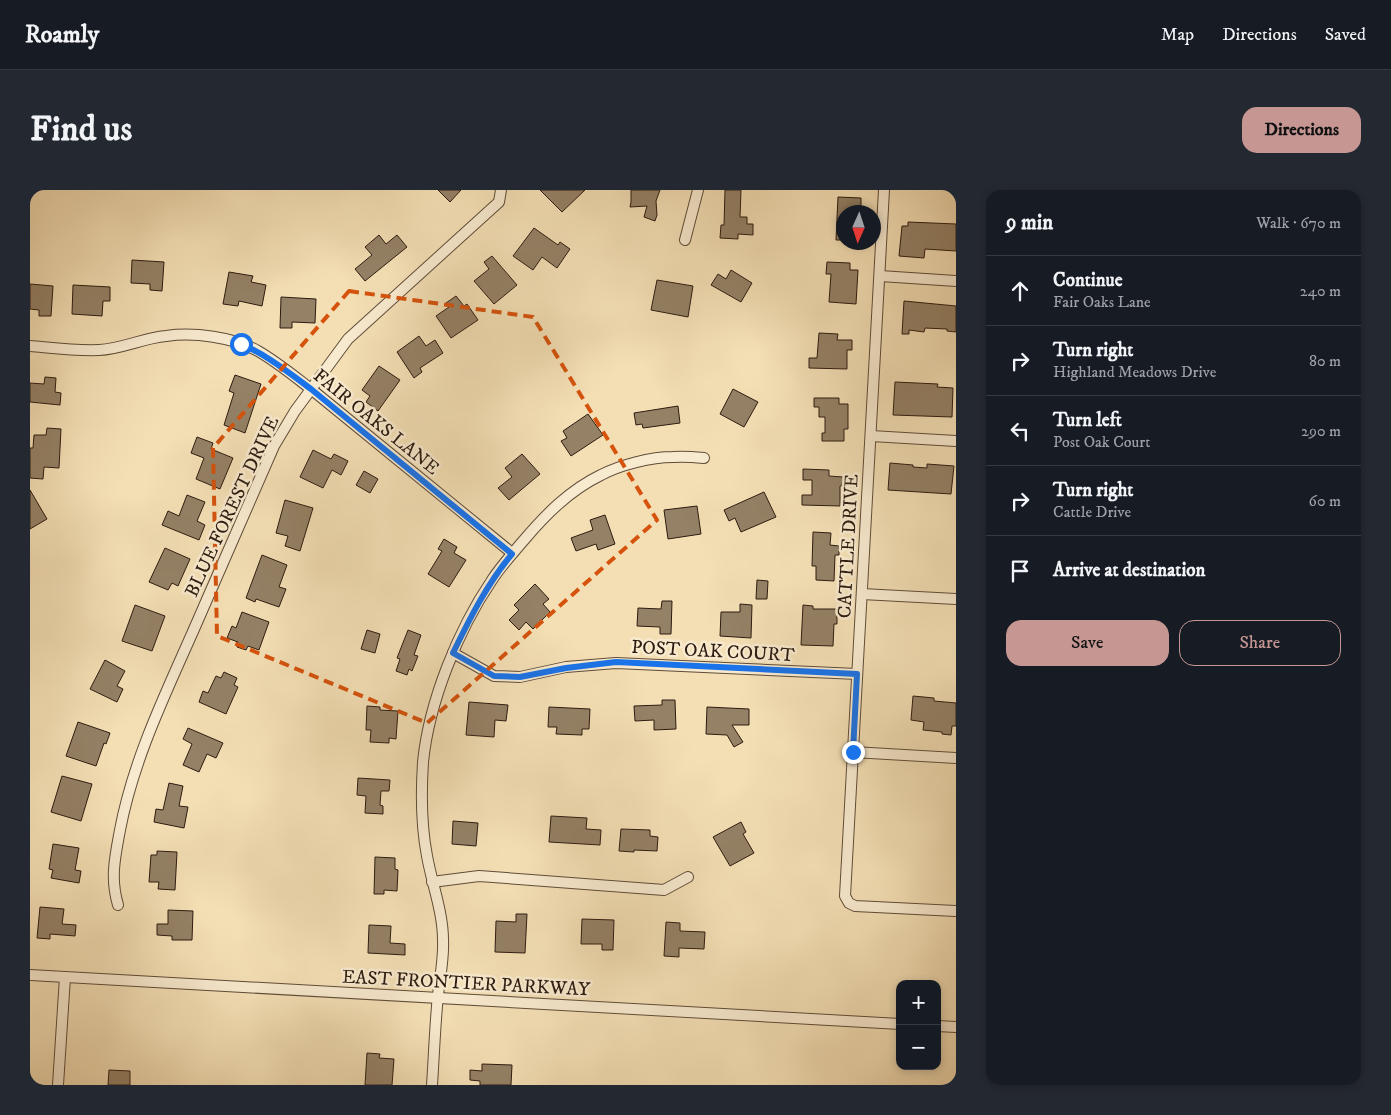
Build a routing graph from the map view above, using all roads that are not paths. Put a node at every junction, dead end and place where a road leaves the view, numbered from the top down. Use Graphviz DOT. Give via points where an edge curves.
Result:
graph roads {
  1 [pos="501,190"];
  2 [pos="698,190"];
  3 [pos="884,190"];
  4 [pos="685,240"];
  5 [pos="880,276"];
  6 [pos="956,281"];
  7 [pos="30,346"];
  8 [pos="311,389"];
  9 [pos="871,436"];
  10 [pos="956,441"];
  11 [pos="704,458"];
  12 [pos="512,554"];
  13 [pos="862,594"];
  14 [pos="956,600"];
  15 [pos="453,653"];
  16 [pos="857,674"];
  17 [pos="853,752"];
  18 [pos="956,758"];
  19 [pos="688,878"];
  20 [pos="432,882"];
  21 [pos="118,905"];
  22 [pos="956,911"];
  23 [pos="30,975"];
  24 [pos="65,977"];
  25 [pos="438,998"];
  26 [pos="896,1024"];
  27 [pos="941,1026"];
  28 [pos="956,1028"];
  29 [pos="58,1085"];
  30 [pos="432,1085"];
  1 -- 8 [label="street, BLUE FOREST DRIVE" via="499,202 348,339"];
  2 -- 4 [label="street"];
  3 -- 5 [label="street, CATTLE DRIVE"];
  5 -- 6 [label="street"];
  5 -- 9 [label="street, CATTLE DRIVE"];
  7 -- 8 [label="street, FAIR OAKS LANE" via="99,350 164,336 206,336 257,350"];
  8 -- 12 [label="street, FAIR OAKS LANE"];
  8 -- 21 [label="street, BLUE FOREST DRIVE" via="274,446 138,760 118,843 113,880"];
  9 -- 10 [label="street"];
  9 -- 13 [label="street, CATTLE DRIVE"];
  11 -- 12 [label="street" via="672,456 641,461 602,474 570,493 537,524"];
  12 -- 15 [label="street" via="479,600"];
  13 -- 14 [label="street"];
  13 -- 16 [label="street, CATTLE DRIVE"];
  15 -- 16 [label="street, POST OAK COURT" via="494,676 520,677 616,662"];
  15 -- 20 [label="street" via="437,698 423,762 422,820"];
  16 -- 17 [label="street, CATTLE DRIVE"];
  17 -- 18 [label="street"];
  17 -- 22 [label="street, CATTLE DRIVE" via="844,896 855,906"];
  19 -- 20 [label="street" via="664,890 479,876"];
  20 -- 25 [label="street" via="440,910 443,941"];
  23 -- 24 [label="street, EAST FRONTIER PARKWAY"];
  24 -- 25 [label="street, EAST FRONTIER PARKWAY"];
  24 -- 29 [label="street"];
  25 -- 26 [label="street, EAST FRONTIER PARKWAY"];
  25 -- 30 [label="street"];
  27 -- 28 [label="street"];
}
